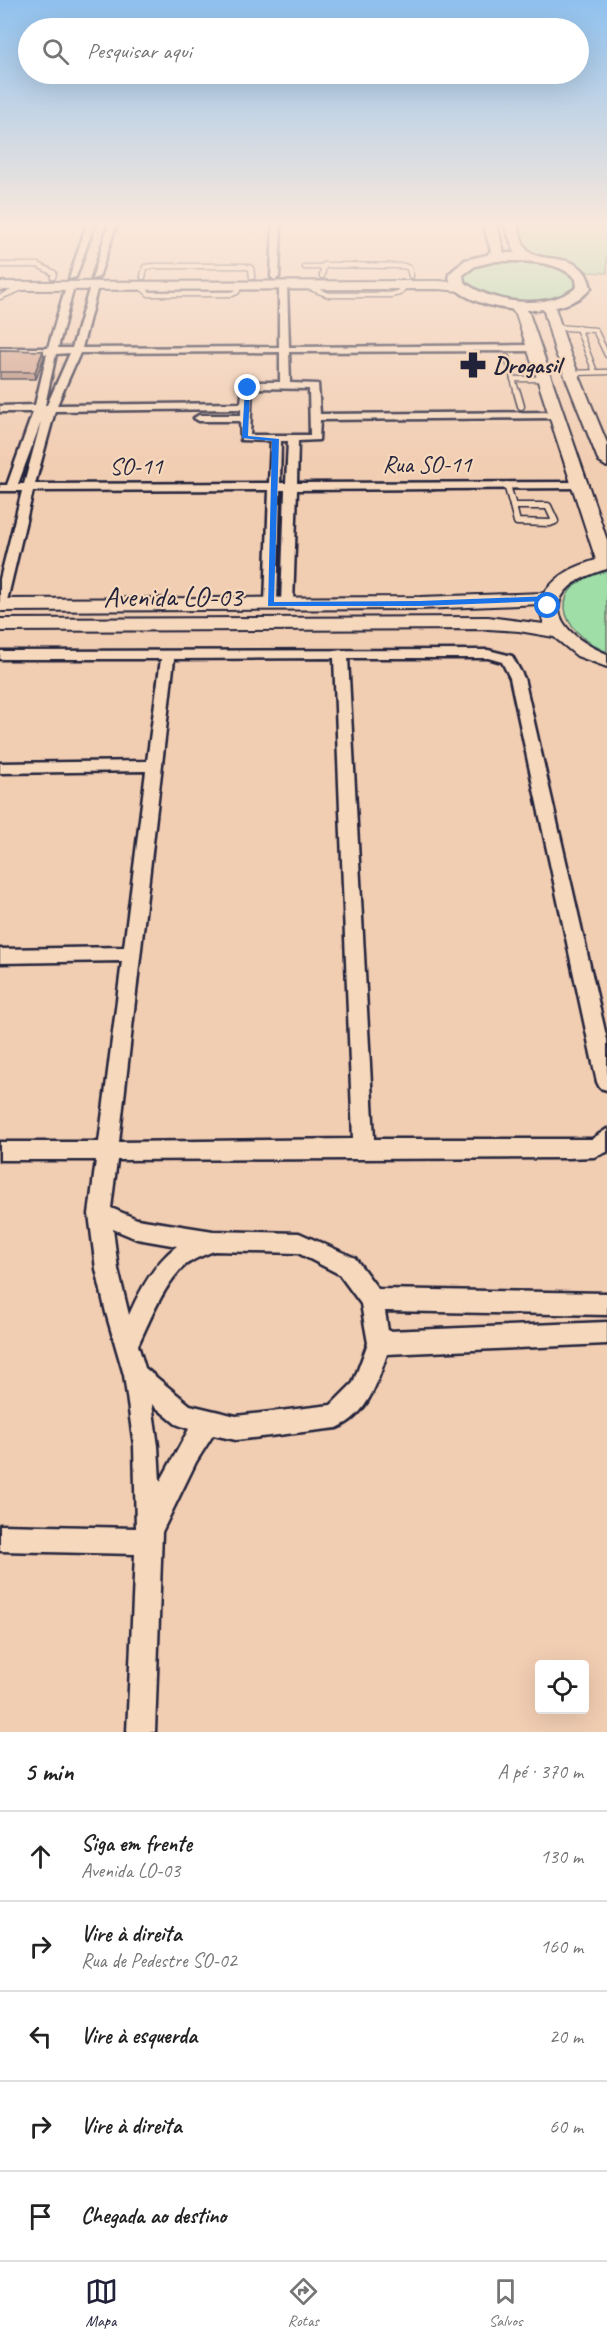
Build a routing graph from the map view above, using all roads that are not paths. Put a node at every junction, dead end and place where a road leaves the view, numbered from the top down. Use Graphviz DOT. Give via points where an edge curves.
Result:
graph roads {
  1 [pos="65,304"];
  2 [pos="89,304"];
  3 [pos="280,304"];
  4 [pos="507,304"];
  5 [pos="548,304"];
  6 [pos="513,305"];
  7 [pos="554,327"];
  8 [pos="578,328"];
  9 [pos="534,348"];
  10 [pos="281,350"];
  11 [pos="0,351"];
  12 [pos="52,351"];
  13 [pos="76,351"];
  14 [pos="607,355"];
  15 [pos="507,357"];
  16 [pos="595,372"];
  17 [pos="607,372"];
  18 [pos="571,373"];
  19 [pos="513,379"];
  20 [pos="544,379"];
  21 [pos="280,385"];
  22 [pos="248,406"];
  23 [pos="521,406"];
  24 [pos="0,409"];
  25 [pos="556,410"];
  26 [pos="314,412"];
  27 [pos="43,414"];
  28 [pos="247,418"];
  29 [pos="0,419"];
  30 [pos="276,439"];
  31 [pos="293,439"];
  32 [pos="607,462"];
  33 [pos="507,485"];
  34 [pos="581,485"];
  35 [pos="273,486"];
  36 [pos="290,486"];
  37 [pos="28,489"];
  38 [pos="3,490"];
  39 [pos="513,506"];
  40 [pos="606,563"];
  41 [pos="551,598"];
  42 [pos="279,604"];
  43 [pos="0,605"];
  44 [pos="0,625"];
  45 [pos="561,633"];
  46 [pos="168,654"];
  47 [pos="0,655"];
  48 [pos="341,655"];
  49 [pos="607,661"];
  50 [pos="154,766"];
  51 [pos="0,768"];
  52 [pos="130,954"];
  53 [pos="0,956"];
  54 [pos="607,1082"];
  55 [pos="607,1138"];
  56 [pos="364,1148"];
  57 [pos="0,1151"];
  58 [pos="109,1152"];
  59 [pos="100,1214"];
  60 [pos="213,1241"];
  61 [pos="372,1300"];
  62 [pos="607,1304"];
  63 [pos="607,1333"];
  64 [pos="379,1343"];
  65 [pos="128,1345"];
  66 [pos="136,1375"];
  67 [pos="208,1421"];
  68 [pos="149,1535"];
  69 [pos="0,1539"];
  70 [pos="141,1732"];
  1 -- 12 [label="street"];
  2 -- 13 [label="street"];
  3 -- 10 [label="street"];
  4 -- 6 [label="main road"];
  5 -- 6 [label="main road"];
  5 -- 7 [label="street"];
  6 -- 9 [label="street" via="522,313"];
  7 -- 8 [label="lane"];
  7 -- 18 [label="street"];
  8 -- 14 [label="lane" via="596,331"];
  8 -- 16 [label="lane"];
  9 -- 10 [label="street"];
  9 -- 20 [label="street"];
  10 -- 13 [label="street"];
  10 -- 21 [label="street"];
  11 -- 12 [label="street"];
  12 -- 13 [label="street"];
  12 -- 27 [label="street"];
  13 -- 27 [label="street"];
  15 -- 19 [label="lane"];
  16 -- 17 [label="lane"];
  16 -- 18 [label="lane"];
  18 -- 32 [label="street"];
  19 -- 20 [label="lane"];
  19 -- 23 [label="lane"];
  20 -- 25 [label="street"];
  21 -- 22 [label="street" via="248,387"];
  21 -- 26 [label="street" via="314,386"];
  22 -- 27 [label="street"];
  22 -- 28 [label="street"];
  23 -- 25 [label="street"];
  23 -- 26 [label="street"];
  24 -- 27 [label="street"];
  25 -- 26 [label="street"];
  25 -- 34 [label="street"];
  26 -- 31 [label="street" via="315,438"];
  27 -- 28 [label="street"];
  27 -- 29 [label="street"];
  27 -- 37 [label="street"];
  27 -- 38 [label="street"];
  28 -- 30 [label="street" via="245,438"];
  30 -- 31 [label="street"];
  30 -- 35 [label="street"];
  31 -- 36 [label="street"];
  33 -- 34 [label="street, Rua SO-11"];
  33 -- 36 [label="street, Rua SO-11"];
  33 -- 39 [label="lane"];
  34 -- 40 [label="street"];
  35 -- 36 [label="street, Rua SO-11"];
  35 -- 37 [label="street, SO-11"];
  35 -- 42 [label="street"];
  36 -- 42 [label="street"];
  37 -- 38 [label="street, SO-11"];
  37 -- 43 [label="street"];
  39 -- 39 [label="lane" via="517,522 555,521 548,506"];
  40 -- 41 [label="street" via="568,576 553,589"];
  41 -- 42 [label="street, Avenida LO-03"];
  41 -- 45 [label="street" via="548,606 553,624"];
  42 -- 43 [label="street, Avenida LO-03"];
  44 -- 45 [label="street, Avenida LO-03" via="488,622"];
  45 -- 49 [label="street" via="593,657"];
  46 -- 47 [label="street"];
  46 -- 48 [label="street"];
  46 -- 50 [label="street"];
  48 -- 54 [label="street" via="489,654 511,664"];
  48 -- 56 [label="street"];
  50 -- 51 [label="street"];
  50 -- 52 [label="street"];
  52 -- 53 [label="street"];
  52 -- 58 [label="street"];
  55 -- 56 [label="street" via="594,1148"];
  56 -- 58 [label="street"];
  57 -- 58 [label="street"];
  58 -- 59 [label="street"];
  59 -- 60 [label="street" via="137,1229"];
  59 -- 65 [label="street" via="107,1269"];
  60 -- 61 [label="street" via="299,1243 347,1266"];
  60 -- 65 [label="street" via="173,1262 146,1304"];
  61 -- 62 [label="street"];
  61 -- 64 [label="street"];
  63 -- 64 [label="street"];
  64 -- 67 [label="street" via="362,1391 336,1416 236,1428"];
  65 -- 66 [label="street"];
  66 -- 67 [label="street" via="184,1416"];
  66 -- 68 [label="street" via="146,1446"];
  67 -- 68 [label="street" via="187,1453"];
  68 -- 69 [label="street"];
  68 -- 70 [label="street"];
}
